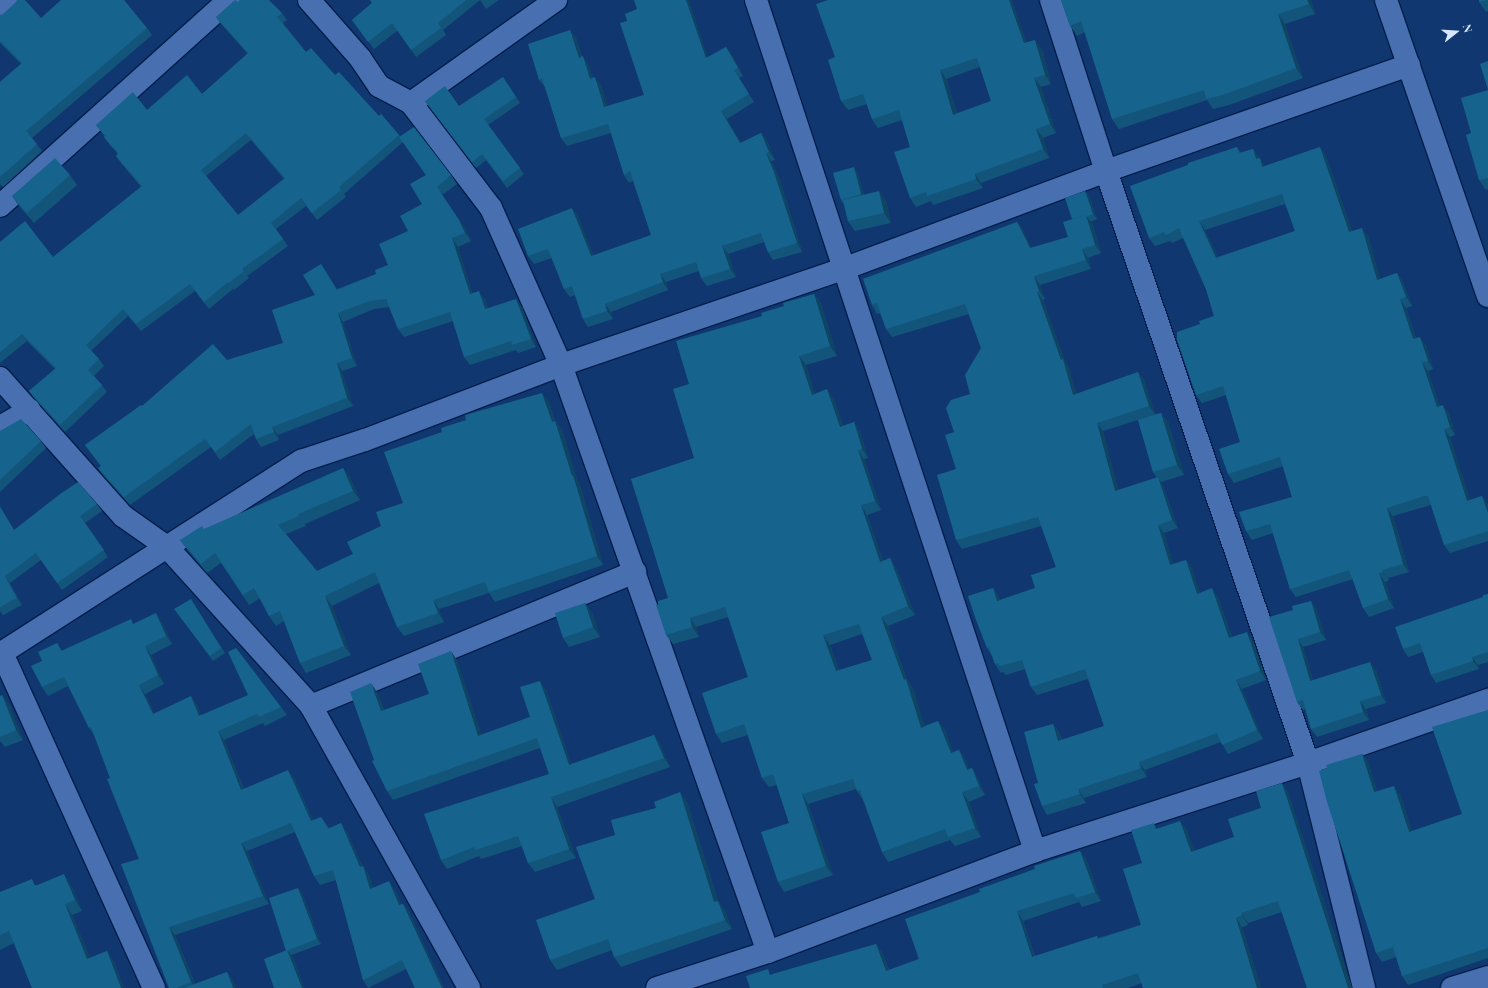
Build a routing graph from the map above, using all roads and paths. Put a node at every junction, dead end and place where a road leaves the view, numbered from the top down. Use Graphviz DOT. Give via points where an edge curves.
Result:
graph roads {
  1 [pos="14,0"];
  2 [pos="229,0"];
  3 [pos="309,0"];
  4 [pos="556,0"];
  5 [pos="756,0"];
  6 [pos="1051,0"];
  7 [pos="1386,0"];
  8 [pos="0,12"];
  9 [pos="1409,65"];
  10 [pos="411,103"];
  11 [pos="1106,171"];
  12 [pos="0,206"];
  13 [pos="843,269"];
  14 [pos="1488,296"];
  15 [pos="561,365"];
  16 [pos="0,378"];
  17 [pos="29,410"];
  18 [pos="0,427"];
  19 [pos="167,547"];
  20 [pos="635,572"];
  21 [pos="1,653"];
  22 [pos="1488,700"];
  23 [pos="311,706"];
  24 [pos="1308,763"];
  25 [pos="1035,852"];
  26 [pos="768,952"];
  27 [pos="1488,977"];
  28 [pos="154,988"];
  29 [pos="469,988"];
  30 [pos="657,988"];
  31 [pos="1364,988"];
  32 [pos="1452,988"];
  1 -- 8 [label="street"];
  2 -- 12 [label="street"];
  3 -- 10 [label="street" via="360,58 379,86"];
  4 -- 10 [label="street"];
  5 -- 13 [label="street"];
  6 -- 11 [label="street"];
  7 -- 9 [label="street"];
  9 -- 11 [label="street"];
  9 -- 14 [label="street"];
  10 -- 15 [label="street" via="492,208"];
  11 -- 13 [label="street"];
  11 -- 24 [label="street"];
  13 -- 15 [label="street"];
  13 -- 25 [label="street"];
  15 -- 19 [label="street" via="365,440 301,461"];
  15 -- 20 [label="street"];
  16 -- 17 [label="street"];
  17 -- 18 [label="street"];
  17 -- 19 [label="street" via="123,516"];
  19 -- 21 [label="street"];
  19 -- 23 [label="street"];
  20 -- 23 [label="street"];
  20 -- 26 [label="street"];
  21 -- 28 [label="street"];
  22 -- 24 [label="street"];
  23 -- 29 [label="street"];
  24 -- 25 [label="street"];
  24 -- 31 [label="street"];
  25 -- 26 [label="street"];
  26 -- 30 [label="street"];
  27 -- 32 [label="street"];
}
